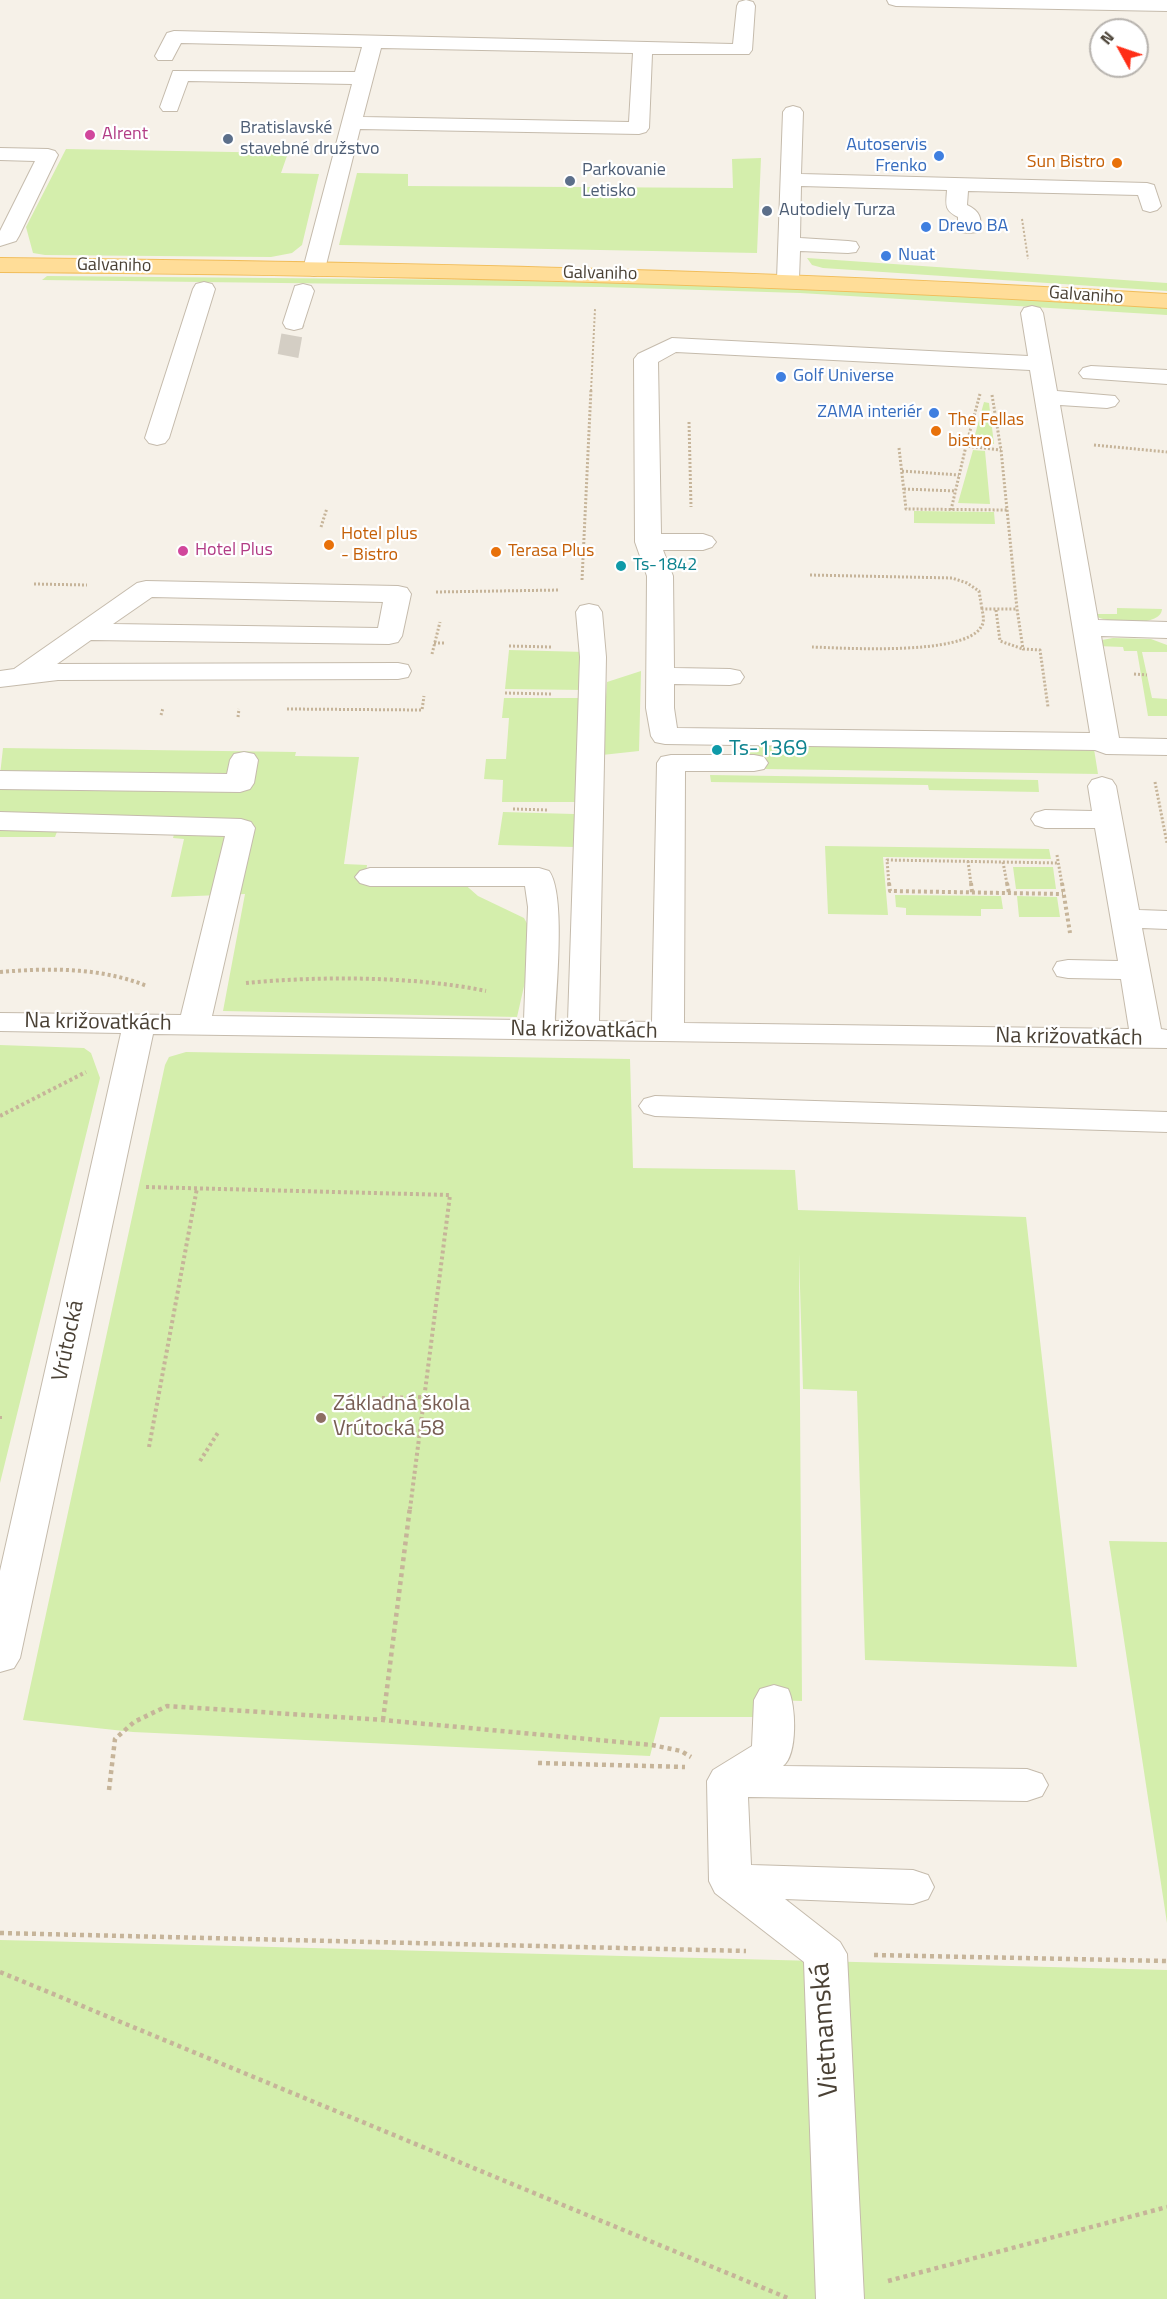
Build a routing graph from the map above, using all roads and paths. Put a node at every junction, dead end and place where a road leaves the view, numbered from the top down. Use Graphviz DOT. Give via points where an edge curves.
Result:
graph roads {
  1 [pos="896,0"];
  2 [pos="1167,5"];
  3 [pos="746,6"];
  4 [pos="373,42"];
  5 [pos="643,47"];
  6 [pos="165,56"];
  7 [pos="363,78"];
  8 [pos="170,107"];
  9 [pos="793,112"];
  10 [pos="352,123"];
  11 [pos="0,154"];
  12 [pos="791,180"];
  13 [pos="958,184"];
  14 [pos="1150,206"];
  15 [pos="969,227"];
  16 [pos="4,238"];
  17 [pos="788,244"];
  18 [pos="848,247"];
  19 [pos="0,265"];
  20 [pos="33,265"];
  21 [pos="314,269"];
  22 [pos="788,279"];
  23 [pos="0,280"];
  24 [pos="180,289"];
  25 [pos="215,290"];
  26 [pos="292,291"];
  27 [pos="326,291"];
  28 [pos="572,295"];
  29 [pos="596,295"];
  30 [pos="1167,301"];
  31 [pos="1032,313"];
  32 [pos="1167,322"];
  33 [pos="294,323"];
  34 [pos="969,360"];
  35 [pos="1040,364"];
  36 [pos="988,373"];
  37 [pos="1091,373"];
  38 [pos="1167,377"];
  39 [pos="1046,397"];
  40 [pos="1107,401"];
  41 [pos="157,438"];
  42 [pos="1094,445"];
  43 [pos="966,446"];
  44 [pos="899,448"];
  45 [pos="1001,450"];
  46 [pos="1167,452"];
  47 [pos="902,471"];
  48 [pos="959,475"];
  49 [pos="904,489"];
  50 [pos="956,491"];
  51 [pos="327,508"];
  52 [pos="951,510"];
  53 [pos="1007,510"];
  54 [pos="321,527"];
  55 [pos="648,542"];
  56 [pos="703,542"];
  57 [pos="810,575"];
  58 [pos="398,594"];
  59 [pos="586,601"];
  60 [pos="982,609"];
  61 [pos="996,609"];
  62 [pos="1017,609"];
  63 [pos="1086,628"];
  64 [pos="1167,630"];
  65 [pos="85,632"];
  66 [pos="434,643"];
  67 [pos="444,643"];
  68 [pos="812,647"];
  69 [pos="1023,649"];
  70 [pos="16,670"];
  71 [pos="399,671"];
  72 [pos="1134,674"];
  73 [pos="1146,675"];
  74 [pos="661,676"];
  75 [pos="730,677"];
  76 [pos="505,693"];
  77 [pos="592,694"];
  78 [pos="163,708"];
  79 [pos="239,709"];
  80 [pos="1048,712"];
  81 [pos="161,716"];
  82 [pos="238,717"];
  83 [pos="1106,744"];
  84 [pos="1167,747"];
  85 [pos="244,760"];
  86 [pos="754,763"];
  87 [pos="0,780"];
  88 [pos="1154,780"];
  89 [pos="1102,786"];
  90 [pos="1048,819"];
  91 [pos="1108,820"];
  92 [pos="0,821"];
  93 [pos="1167,843"];
  94 [pos="968,861"];
  95 [pos="1003,862"];
  96 [pos="1059,863"];
  97 [pos="370,877"];
  98 [pos="972,892"];
  99 [pos="1009,893"];
  100 [pos="1063,894"];
  101 [pos="1126,919"];
  102 [pos="1167,920"];
  103 [pos="1072,969"];
  104 [pos="1135,970"];
  105 [pos="0,972"];
  106 [pos="128,977"];
  107 [pos="202,987"];
  108 [pos="540,997"];
  109 [pos="0,1022"];
  110 [pos="139,1024"];
  111 [pos="194,1025"];
  112 [pos="539,1030"];
  113 [pos="583,1031"];
  114 [pos="668,1032"];
  115 [pos="1157,1039"];
  116 [pos="95,1067"];
  117 [pos="655,1106"];
  118 [pos="0,1116"];
  119 [pos="1167,1122"];
  120 [pos="137,1187"];
  121 [pos="197,1188"];
  122 [pos="425,1397"];
  123 [pos="382,1398"];
  124 [pos="0,1416"];
  125 [pos="0,1420"];
  126 [pos="219,1431"];
  127 [pos="149,1447"];
  128 [pos="200,1461"];
  129 [pos="0,1658"];
  130 [pos="774,1700"];
  131 [pos="383,1720"];
  132 [pos="652,1745"];
  133 [pos="538,1763"];
  134 [pos="711,1774"];
  135 [pos="1027,1785"];
  136 [pos="109,1790"];
  137 [pos="730,1881"];
  138 [pos="913,1887"];
  139 [pos="0,1933"];
  140 [pos="755,1952"];
  141 [pos="825,1954"];
  142 [pos="1167,1961"];
  143 [pos="0,1972"];
  144 [pos="1167,2207"];
  145 [pos="840,2296"];
  146 [pos="790,2299"];
  1 -- 2 [label="street"];
  3 -- 5 [label="street" via="742,50"];
  4 -- 5 [label="street"];
  4 -- 6 [label="street" via="174,37"];
  4 -- 7 [label="street"];
  5 -- 10 [label="street" via="639,128"];
  7 -- 8 [label="street" via="180,75"];
  7 -- 10 [label="street"];
  9 -- 12 [label="street"];
  10 -- 21 [label="street"];
  11 -- 16 [label="street" via="48,154"];
  12 -- 13 [label="street"];
  12 -- 17 [label="street"];
  13 -- 14 [label="street" via="1147,189"];
  13 -- 15 [label="street" via="956,208 969,214"];
  16 -- 20 [label="street"];
  17 -- 18 [label="street"];
  17 -- 22 [label="street"];
  19 -- 20 [label="main road, Galvaniho"];
  20 -- 21 [label="main road, Galvaniho"];
  20 -- 23 [label="main road, Galvaniho"];
  21 -- 22 [label="main road, Galvaniho"];
  22 -- 30 [label="main road, Galvaniho"];
  24 -- 25 [label="main road, Galvaniho"];
  25 -- 41 [label="street"];
  26 -- 27 [label="main road"];
  26 -- 33 [label="street"];
  28 -- 29 [label="main road, Galvaniho"];
  29 -- 31 [label="main road, Galvaniho"];
  29 -- 59 [label="path"];
  31 -- 32 [label="main road, Galvaniho"];
  31 -- 35 [label="street, Galvaniho"];
  34 -- 35 [label="street"];
  34 -- 36 [label="path" via="968,372"];
  34 -- 55 [label="street" via="672,345 646,359"];
  35 -- 39 [label="street, Galvaniho"];
  36 -- 43 [label="path"];
  36 -- 45 [label="path"];
  37 -- 38 [label="street"];
  39 -- 40 [label="street"];
  39 -- 63 [label="street, Galvaniho"];
  42 -- 46 [label="path"];
  43 -- 45 [label="path"];
  43 -- 48 [label="path"];
  44 -- 47 [label="path"];
  45 -- 53 [label="path"];
  47 -- 48 [label="path"];
  47 -- 49 [label="path"];
  48 -- 50 [label="path"];
  49 -- 50 [label="path"];
  49 -- 52 [label="path" via="906,509"];
  50 -- 52 [label="path"];
  51 -- 54 [label="path"];
  52 -- 53 [label="path"];
  53 -- 62 [label="path"];
  55 -- 56 [label="street"];
  55 -- 74 [label="street" via="660,576"];
  57 -- 60 [label="path" via="952,578 980,591"];
  58 -- 59 [label="path"];
  58 -- 65 [label="street" via="146,589"];
  58 -- 65 [label="street" via="389,636"];
  59 -- 77 [label="street"];
  60 -- 61 [label="path"];
  60 -- 68 [label="path" via="984,622 980,630 951,644"];
  61 -- 62 [label="path"];
  61 -- 69 [label="path" via="1000,641"];
  62 -- 69 [label="path"];
  63 -- 64 [label="street"];
  63 -- 83 [label="street, Galvaniho"];
  65 -- 70 [label="street"];
  66 -- 67 [label="path"];
  69 -- 80 [label="path" via="1040,650"];
  70 -- 71 [label="street"];
  72 -- 73 [label="path"];
  74 -- 75 [label="street"];
  74 -- 83 [label="street" via="660,708 665,736"];
  76 -- 77 [label="path"];
  77 -- 113 [label="street"];
  78 -- 81 [label="path"];
  79 -- 82 [label="path"];
  83 -- 84 [label="street"];
  85 -- 87 [label="street" via="240,783"];
  86 -- 114 [label="street" via="671,764"];
  88 -- 93 [label="path"];
  89 -- 91 [label="street"];
  90 -- 91 [label="street"];
  90 -- 96 [label="path"];
  91 -- 101 [label="street"];
  92 -- 107 [label="street" via="242,828"];
  94 -- 95 [label="path"];
  94 -- 98 [label="path"];
  94 -- 98 [label="path" via="887,860 890,891"];
  95 -- 96 [label="path"];
  95 -- 99 [label="path"];
  96 -- 100 [label="path"];
  97 -- 108 [label="street" via="539,878 543,907"];
  98 -- 99 [label="path"];
  99 -- 100 [label="path"];
  100 -- 103 [label="path"];
  101 -- 102 [label="street"];
  101 -- 104 [label="street"];
  103 -- 104 [label="street"];
  104 -- 115 [label="street"];
  105 -- 106 [label="path" via="82,972"];
  107 -- 108 [label="path" via="276,980 383,981 457,984 496,994"];
  107 -- 111 [label="street"];
  108 -- 112 [label="street"];
  109 -- 110 [label="street, Na križovatkách"];
  110 -- 111 [label="street, Na križovatkách"];
  110 -- 129 [label="street, Vrútocká"];
  111 -- 112 [label="street, Na križovatkách"];
  112 -- 113 [label="street, Na križovatkách"];
  113 -- 114 [label="street, Na križovatkách"];
  114 -- 115 [label="street, Na križovatkách"];
  116 -- 118 [label="path"];
  117 -- 119 [label="street"];
  120 -- 121 [label="path"];
  121 -- 122 [label="path" via="450,1195"];
  121 -- 127 [label="path"];
  122 -- 123 [label="path"];
  122 -- 131 [label="path"];
  124 -- 125 [label="path"];
  126 -- 128 [label="path"];
  130 -- 134 [label="street" via="772,1753"];
  131 -- 132 [label="path"];
  131 -- 136 [label="path" via="167,1706 134,1722 115,1739"];
  133 -- 134 [label="path"];
  134 -- 135 [label="street"];
  134 -- 137 [label="street"];
  137 -- 138 [label="street"];
  137 -- 141 [label="street, Vietnamská"];
  139 -- 140 [label="path"];
  141 -- 142 [label="path"];
  141 -- 145 [label="street, Vietnamská"];
  143 -- 146 [label="path"];
  144 -- 145 [label="path"];
}
